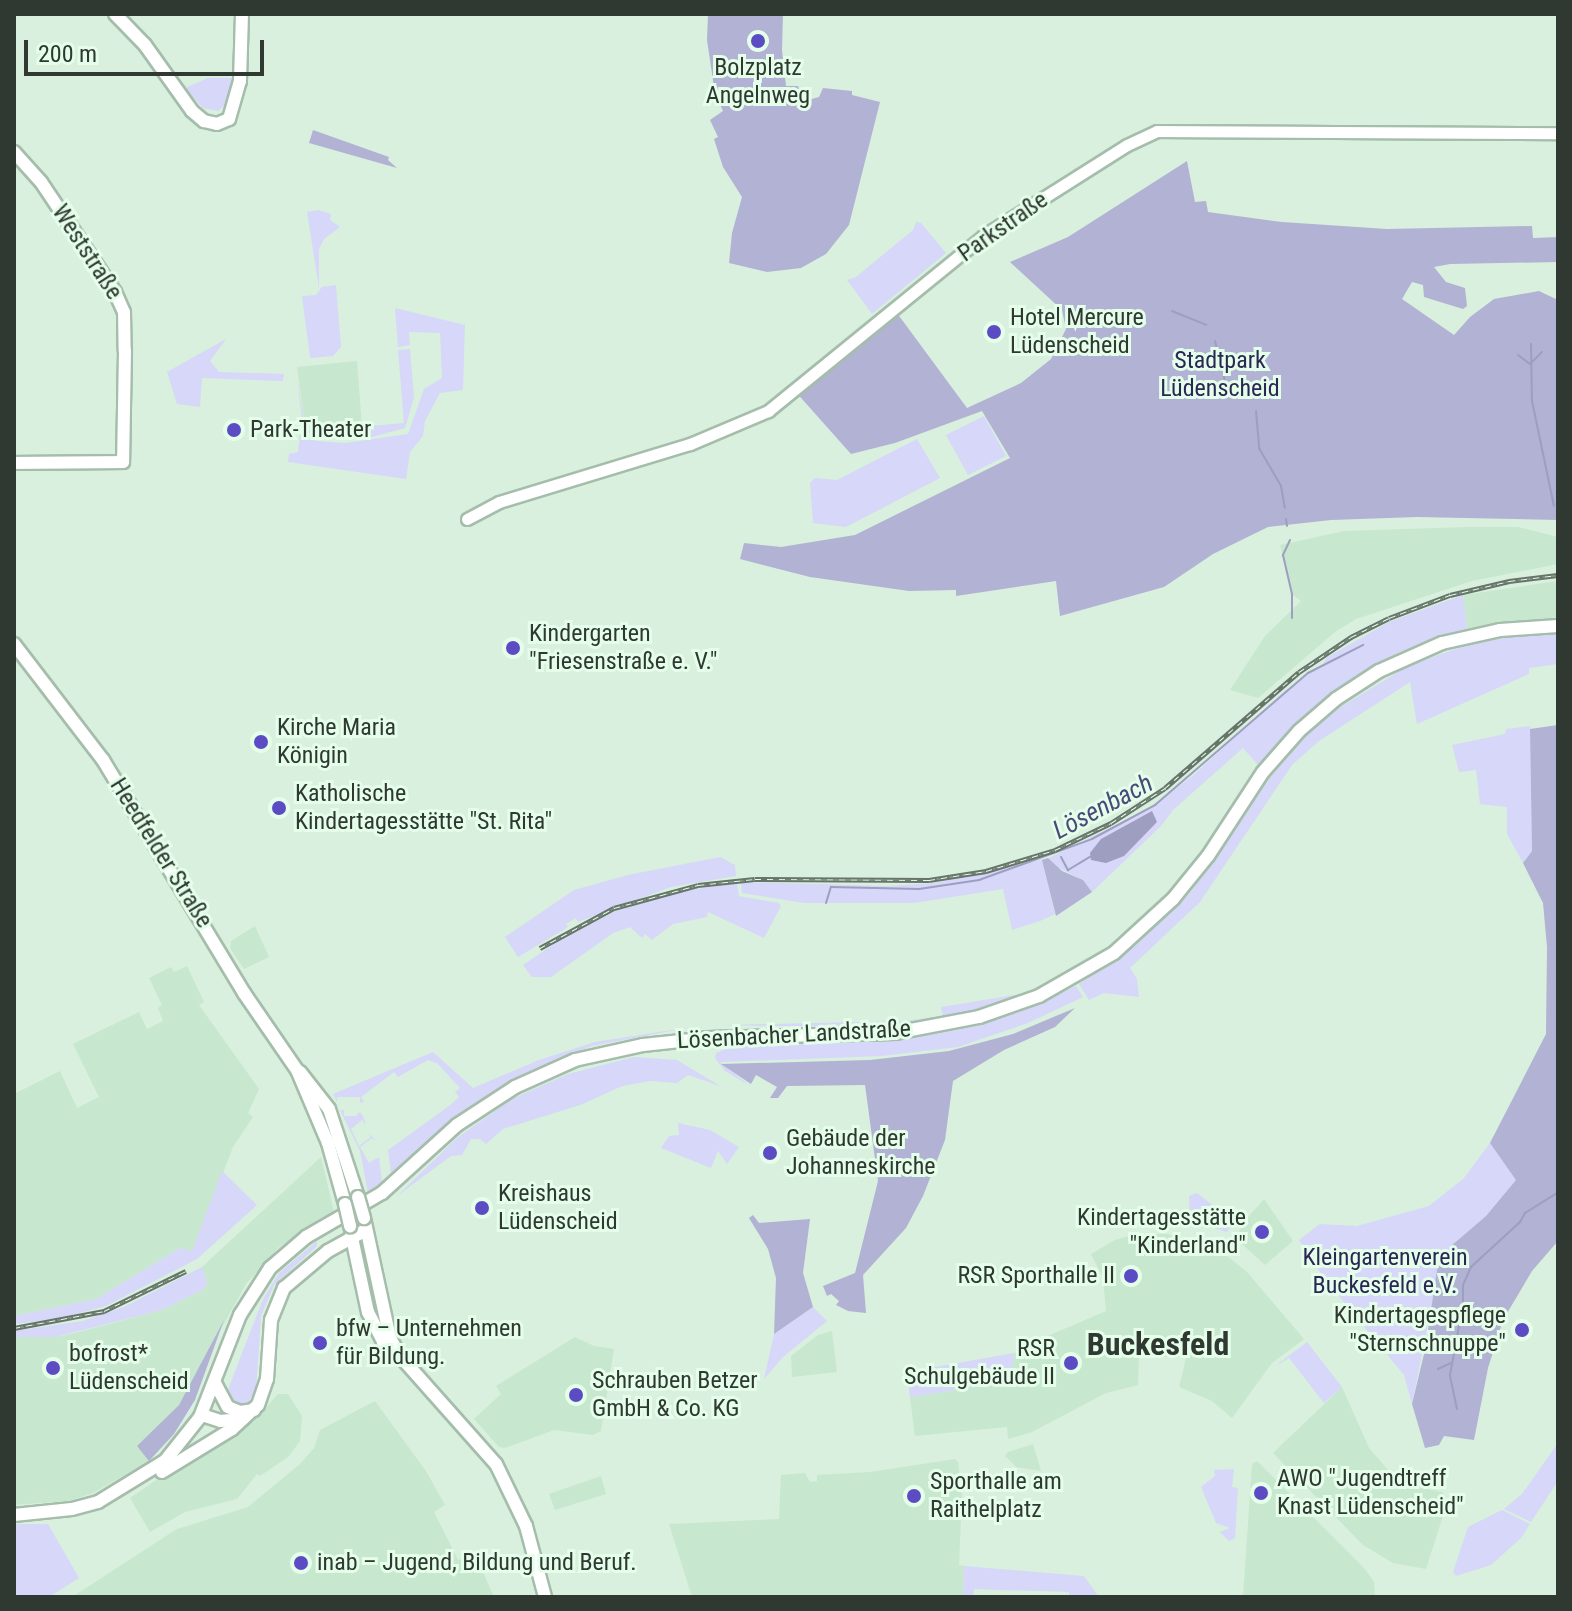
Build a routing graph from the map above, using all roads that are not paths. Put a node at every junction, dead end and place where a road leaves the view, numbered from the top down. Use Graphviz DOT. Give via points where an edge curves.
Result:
graph roads {
  1 [pos="115,14"];
  2 [pos="242,14"];
  3 [pos="1558,133"];
  4 [pos="14,152"];
  5 [pos="14,463"];
  6 [pos="467,519"];
  7 [pos="1558,626"];
  8 [pos="14,644"];
  9 [pos="297,1070"];
  10 [pos="365,1224"];
  11 [pos="351,1232"];
  12 [pos="395,1349"];
  13 [pos="215,1383"];
  14 [pos="250,1414"];
  15 [pos="201,1416"];
  16 [pos="224,1433"];
  17 [pos="113,1495"];
  18 [pos="14,1515"];
  19 [pos="545,1597"];
  1 -- 2 [label="main road" via="145,45 192,111 217,124 229,119 240,81"];
  3 -- 6 [label="street, Parkstraße" via="1157,131 983,236 768,411 690,444 499,502"];
  4 -- 5 [label="main road, Weststraße" via="41,182 124,312 123,462"];
  7 -- 13 [label="main road, Lösenbacher Landstraße" via="1500,630 1442,643 1379,671 1336,699 1263,772 1173,899 1114,953 1039,996 979,1017 895,1033 643,1045 575,1060 515,1087 457,1125 382,1193 306,1237 270,1268 240,1315"];
  8 -- 9 [label="main road, Heedfelder Straße" via="103,760 244,993"];
  9 -- 10 [label="main road, Heedfelder Straße, bridge" via="329,1109"];
  9 -- 11 [label="main road, Heedfelder Straße, bridge" via="328,1141"];
  10 -- 11 [label="main road"];
  10 -- 12 [label="main road, Heedfelder Straße"];
  11 -- 12 [label="main road, Heedfelder Straße" via="370,1318 383,1342"];
  11 -- 14 [label="main road" via="300,1270 277,1299 267,1342 265,1390"];
  12 -- 19 [label="main road, Heedfelder Straße" via="496,1464 526,1526"];
  13 -- 14 [label="main road" via="228,1407"];
  13 -- 15 [label="main road, Lösenbacher Landstraße"];
  14 -- 15 [label="main road" via="220,1421"];
  14 -- 16 [label="main road"];
  15 -- 16 [label="main road" via="206,1428"];
  15 -- 17 [label="main road, Lösenbacher Landstraße" via="165,1461"];
  16 -- 17 [label="main road" via="127,1495"];
  17 -- 18 [label="main road" via="72,1509"];
}
